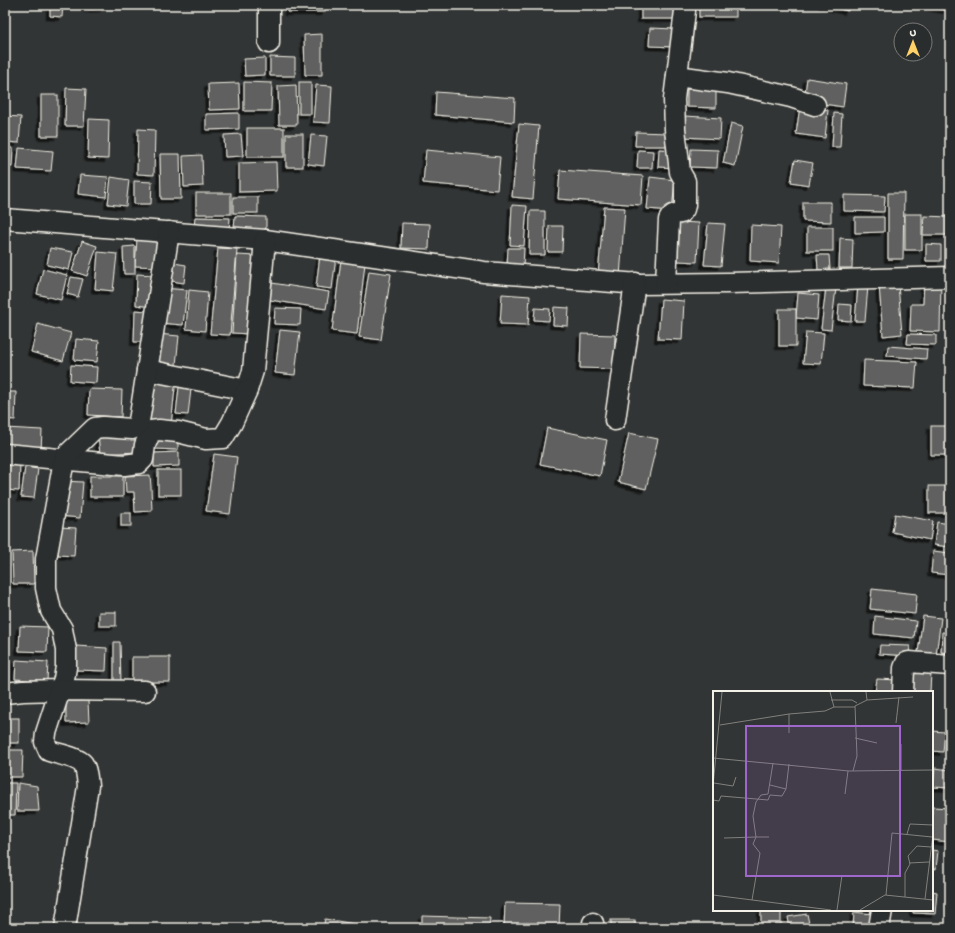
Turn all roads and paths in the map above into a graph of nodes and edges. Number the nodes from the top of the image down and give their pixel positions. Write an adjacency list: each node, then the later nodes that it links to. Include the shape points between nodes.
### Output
1 (269, 5): 3 (street)
2 (685, 5): 4 (street)
3 (269, 43)
4 (677, 76): 5 (street, via 728,83); 11 (street, via 674,99 675,129 680,172 685,181 685,204 681,213 674,214 669,220)
5 (815, 105)
6 (5, 219): 7 (street)
7 (169, 232): 8 (street); 12 (street)
8 (265, 240): 10 (street, via 484,272); 13 (street, via 253,371)
9 (950, 277): 11 (street)
10 (634, 284): 11 (street); 14 (street)
11 (666, 284)
12 (147, 370): 13 (street); 16 (street, via 136,427 95,428)
13 (247, 390): 16 (street, via 223,438 206,439 178,432 151,431 143,460 139,463 124,465)
14 (615, 420)
15 (5, 454): 16 (street)
16 (65, 460): 18 (street, via 46,559 46,588 51,611 62,629 66,650 66,667)
17 (950, 666): 20 (street, via 909,662 904,668)
18 (60, 690): 19 (street); 21 (street); 23 (street, via 45,742 49,752 82,763 88,786)
19 (145, 691)
20 (903, 691)
21 (5, 693)
22 (882, 911): 24 (street)
23 (65, 928)
24 (879, 928)

